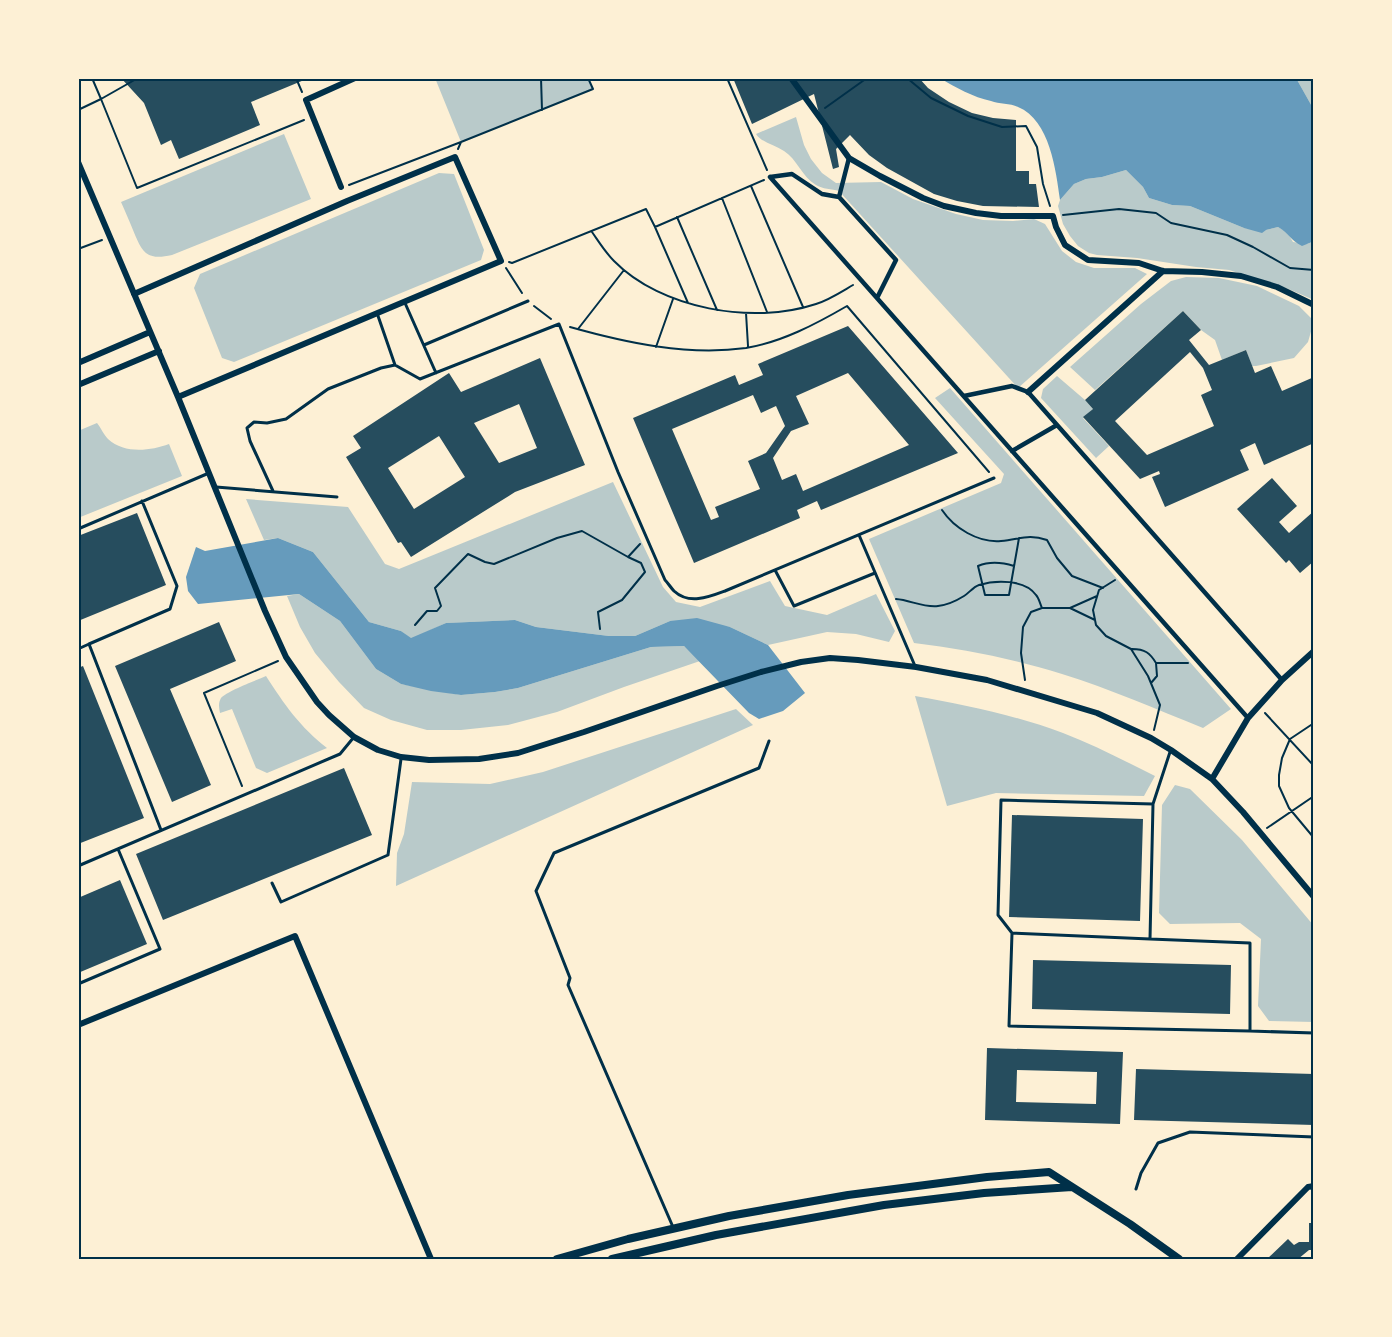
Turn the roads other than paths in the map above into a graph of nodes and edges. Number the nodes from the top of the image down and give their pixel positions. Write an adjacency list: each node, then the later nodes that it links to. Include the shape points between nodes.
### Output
1 (355, 78): 5 (street, via 306,100)
2 (791, 78): 3 (street)
3 (849, 158): 6 (street); 7 (street, via 944,206 1001,216 1053,216 1065,245 1088,260 1139,263)
4 (78, 162): 8 (street)
5 (341, 187)
6 (839, 197): 9 (street, via 896,260); 9 (street, via 822,194 792,174 770,177)
7 (1163, 271): 12 (street, via 1241,276); 21 (street)
8 (134, 294): 10 (street, via 455,157 501,261); 14 (street)
9 (877, 298): 22 (street)
10 (405, 301): 13 (street); 15 (lane)
11 (528, 301): 15 (lane)
12 (1314, 305)
13 (377, 313): 18 (lane); 23 (street)
14 (150, 332): 16 (street); 17 (street)
15 (424, 345): 19 (lane)
16 (159, 351): 20 (street); 23 (street)
17 (78, 363)
18 (395, 365): 19 (lane, via 420,379); 29 (lane, via 328,389 286,419 254,422 247,428)
19 (436, 372): 34 (lane, via 559,324 646,538 665,580 675,592 689,599 703,598)
20 (78, 385)
21 (1028, 392): 22 (street, via 1012,386); 24 (street)
22 (964, 396): 25 (street)
23 (178, 397): 26 (street)
24 (1057, 425): 25 (street); 40 (street)
25 (1012, 451): 41 (street)
26 (209, 473): 28 (street); 31 (lane)
27 (994, 478): 33 (lane)
28 (214, 486): 29 (lane); 42 (street, via 286,657 317,702)
29 (273, 492): 30 (lane)
30 (337, 497)
31 (142, 501): 32 (lane); 36 (lane, via 177,586 170,609)
32 (78, 529)
33 (859, 535): 34 (lane); 35 (lane)
34 (775, 570): 35 (lane, via 794,606)
35 (875, 573): 39 (lane)
36 (90, 644): 37 (lane); 48 (lane)
37 (78, 649)
38 (1314, 651): 40 (street)
39 (916, 667): 44 (street, via 987,680 1097,713); 45 (street, via 830,658 801,662 518,753 479,759)
40 (1282, 680): 41 (street)
41 (1248, 718): 46 (street)
42 (354, 737): 45 (street); 48 (lane, via 340,754)
43 (769, 741): 63 (lane, via 759,768 554,853 536,891 570,978 568,985)
44 (1171, 750): 46 (street); 47 (lane)
45 (401, 757): 51 (lane, via 388,855 280,902)
46 (1212, 779): 52 (street)
47 (1153, 804): 53 (lane, via 1001,800 998,915); 54 (lane)
48 (161, 830): 49 (lane)
49 (118, 849): 50 (lane); 55 (lane, via 160,949)
50 (78, 866)
51 (272, 883)
52 (1314, 897)
53 (1012, 933): 54 (lane); 57 (lane, via 1009,1026)
54 (1150, 939): 57 (lane, via 1250,943)
55 (78, 984)
56 (78, 1025): 64 (street, via 295,936)
57 (1250, 1031): 58 (lane)
58 (1314, 1033)
59 (1314, 1137): 62 (lane, via 1190,1132 1158,1143)
60 (1314, 1186): 68 (street, via 1308,1187)
61 (1073, 1187): 63 (street, via 1050,1172 987,1177 848,1196); 66 (street, via 884,1205 716,1235); 67 (street)
62 (1136, 1189)
63 (673, 1228): 65 (street)
64 (431, 1259)
65 (557, 1259)
66 (612, 1259)
67 (1179, 1259)
68 (1237, 1259)

